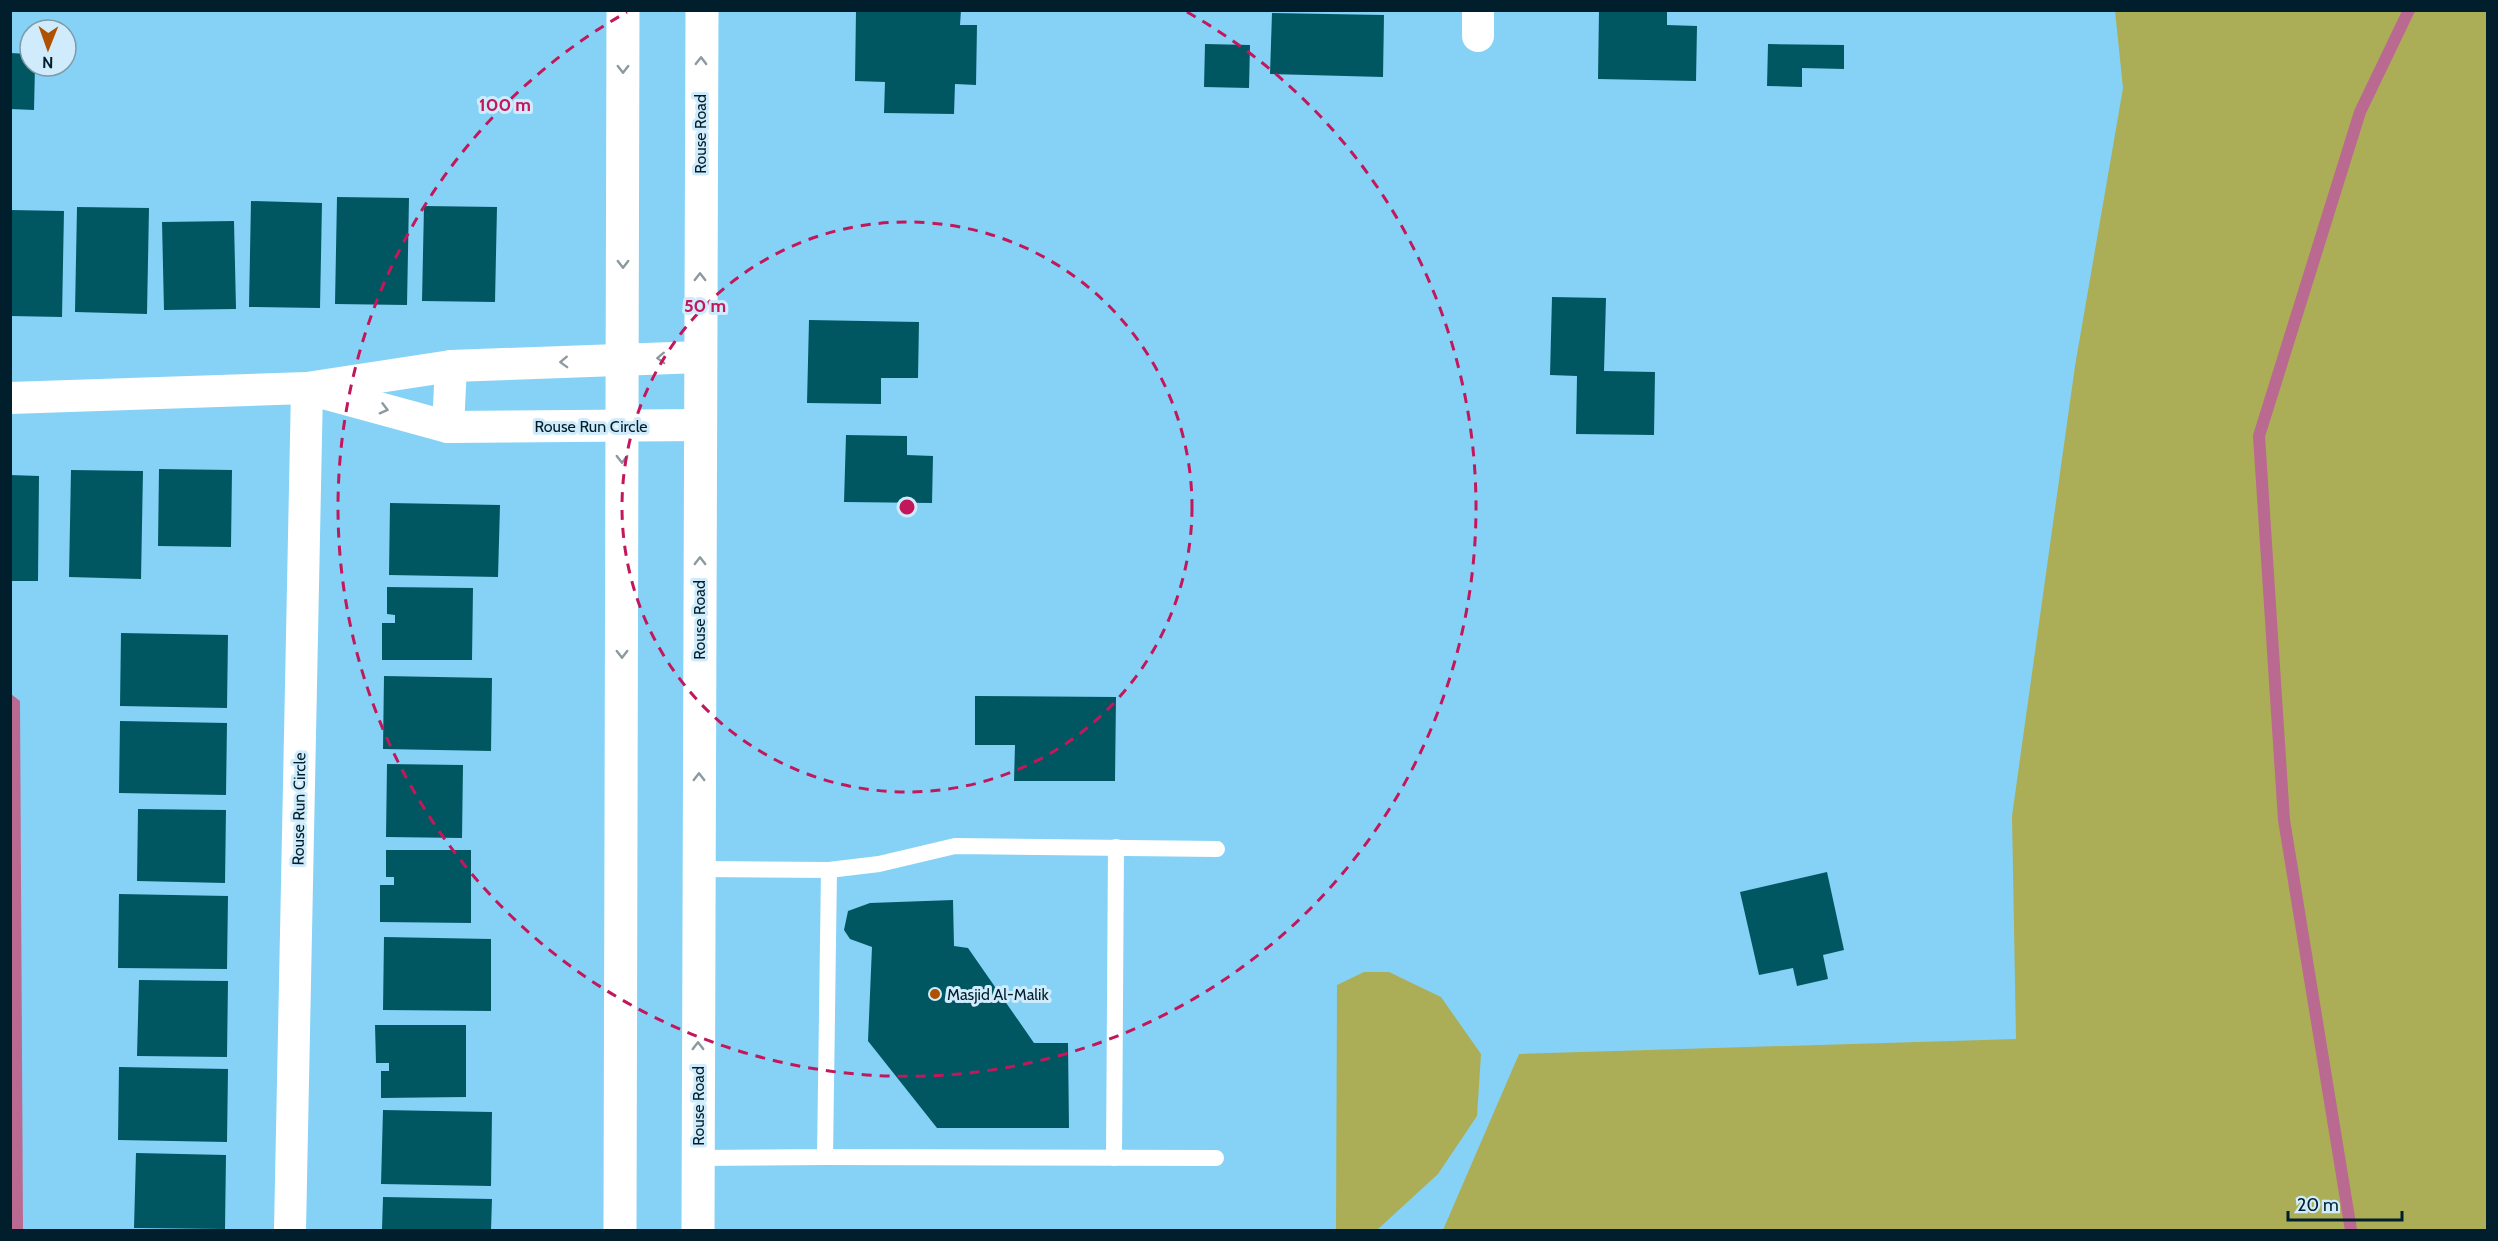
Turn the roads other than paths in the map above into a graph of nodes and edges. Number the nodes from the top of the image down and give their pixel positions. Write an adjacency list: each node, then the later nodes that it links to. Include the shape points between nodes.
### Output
1 (623, 10): 4 (street, one-way to 4)
2 (702, 10): 3 (street, Rouse Road, one-way to 2)
3 (700, 357): 4 (street, Rouse Run Circle, one-way to 4); 8 (street, Rouse Road)
4 (622, 360): 5 (street, Rouse Run Circle, one-way to 5); 9 (street)
5 (451, 366): 6 (street, Rouse Run Circle); 10 (street)
6 (307, 388): 7 (street, Rouse Run Circle); 10 (street, Rouse Run Circle, one-way to 10); 19 (street, Rouse Run Circle)
7 (10, 398)
8 (700, 425): 9 (street, Rouse Run Circle); 13 (street, Rouse Road, one-way to 8)
9 (622, 426): 10 (street, Rouse Run Circle); 20 (street, one-way to 20)
10 (448, 427)
11 (1116, 847): 12 (lane); 14 (lane, via 955,846 879,864); 17 (lane)
12 (1217, 849)
13 (699, 868): 14 (lane); 16 (street, Rouse Road, one-way to 13)
14 (829, 870): 15 (lane)
15 (825, 1157): 16 (lane); 17 (lane)
16 (698, 1158): 21 (street, Rouse Road)
17 (1114, 1158): 18 (lane)
18 (1216, 1158)
19 (290, 1230)
20 (620, 1230)
21 (698, 1230)

